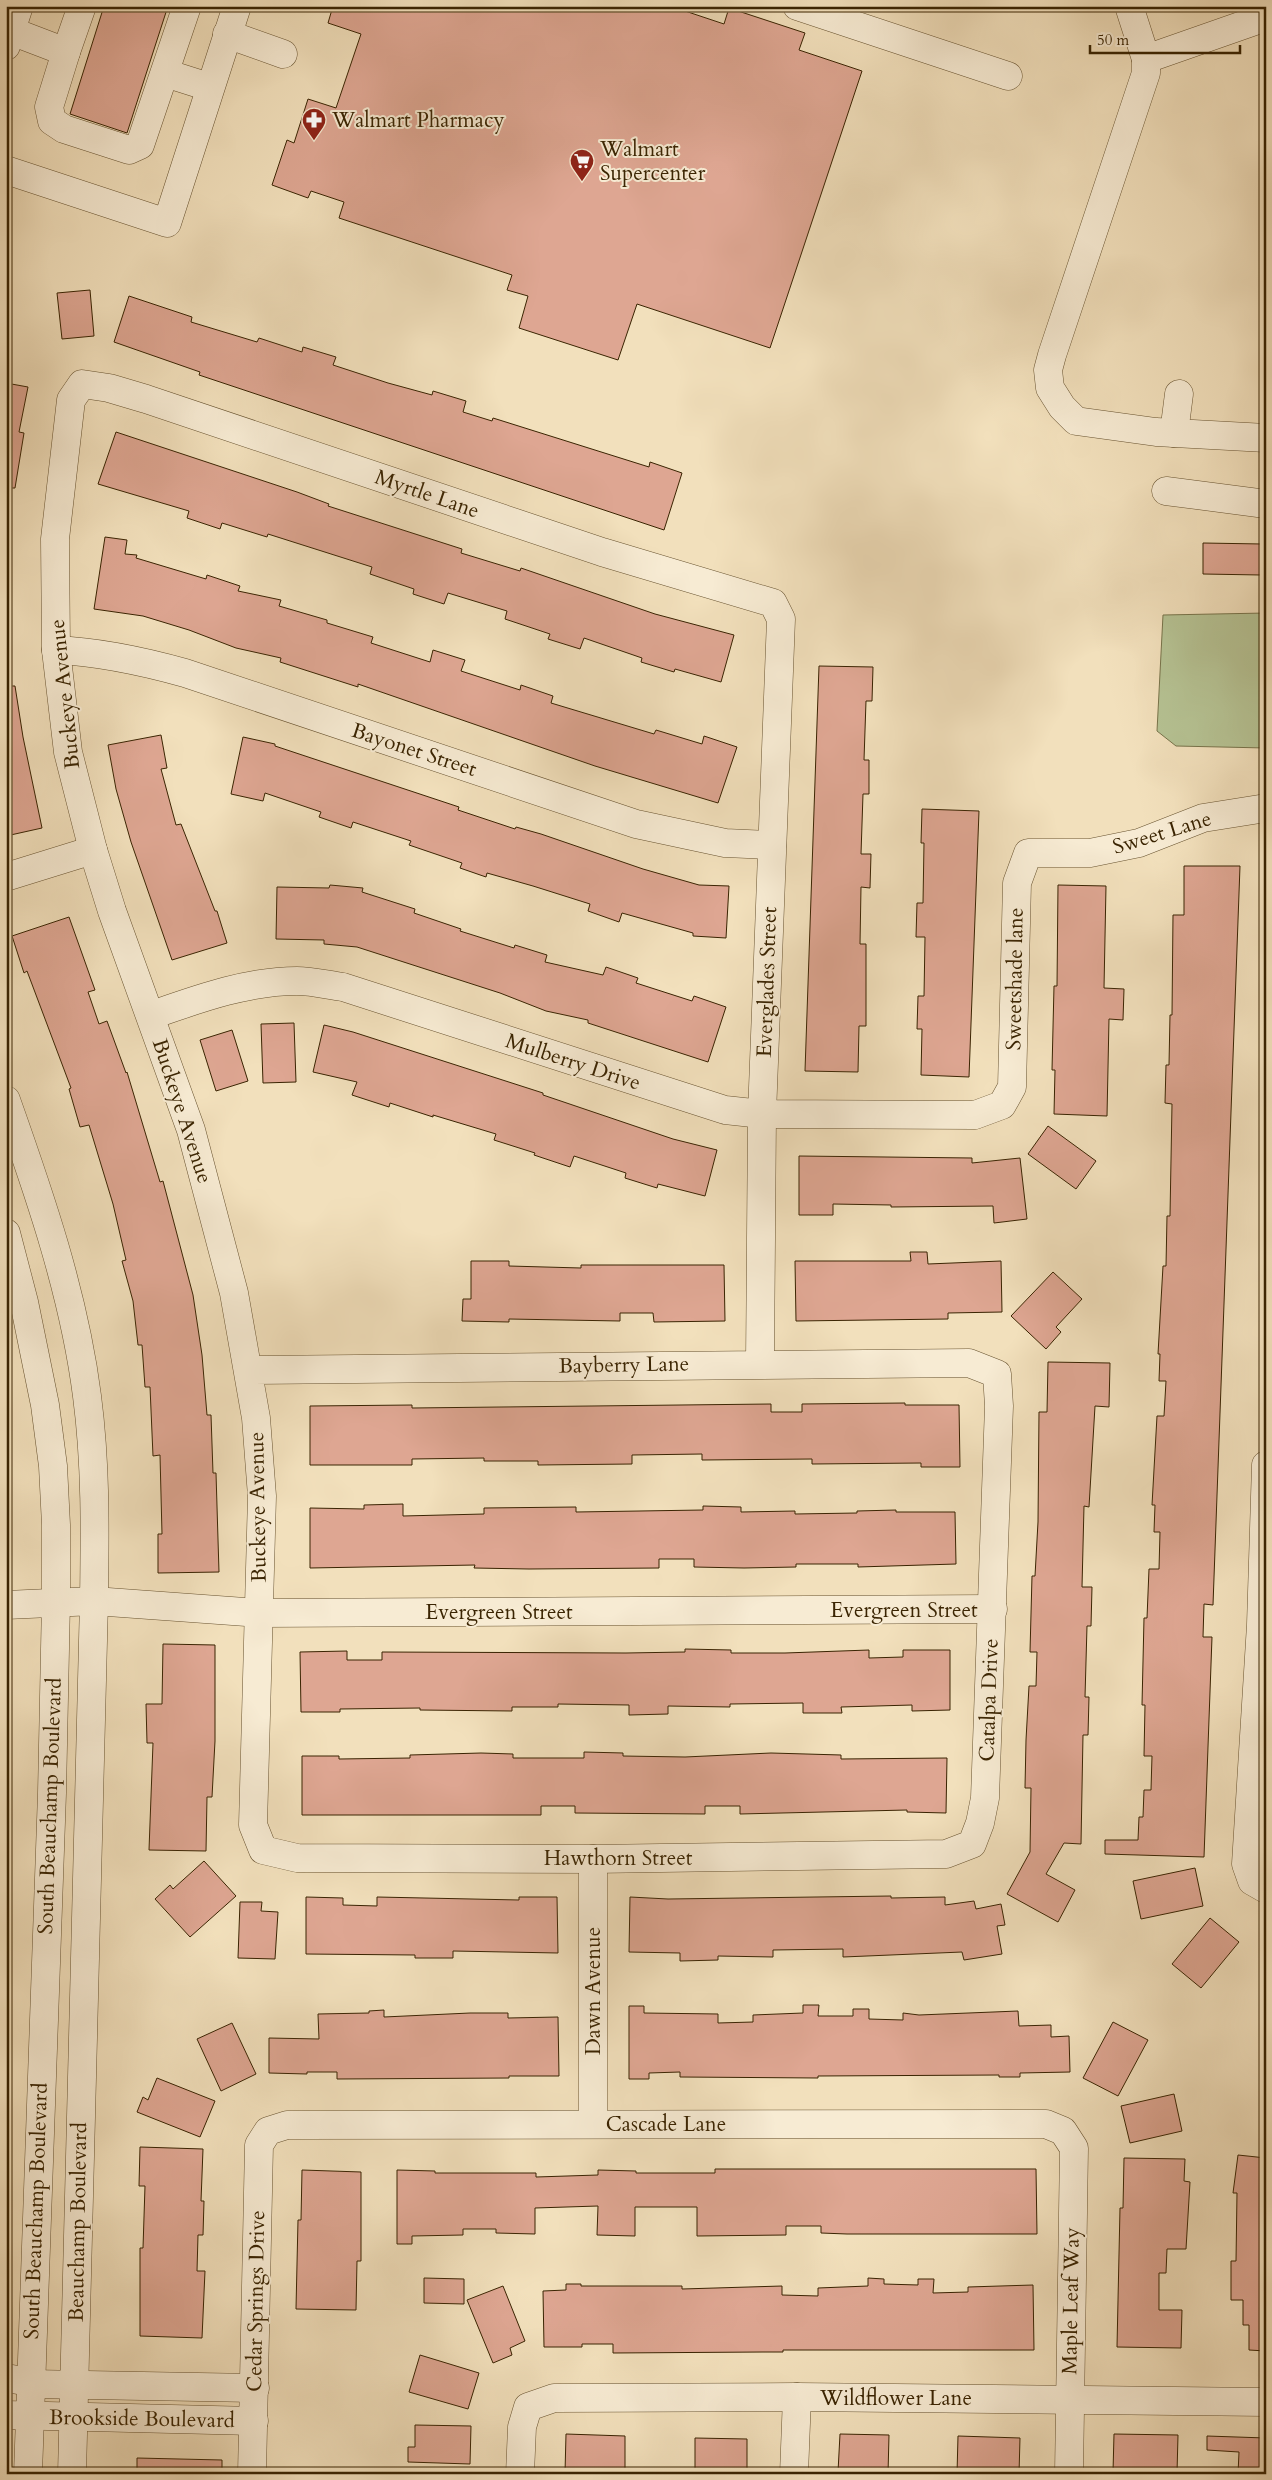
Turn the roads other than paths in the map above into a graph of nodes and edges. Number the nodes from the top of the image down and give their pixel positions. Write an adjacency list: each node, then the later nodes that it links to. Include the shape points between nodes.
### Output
1 (82, 6): 9 (street)
2 (188, 6): 12 (street)
3 (237, 6): 8 (street)
4 (797, 6): 13 (street)
5 (1129, 6): 11 (street)
6 (1266, 17): 11 (street)
7 (12, 28): 9 (street)
8 (228, 34): 10 (street); 14 (street)
9 (66, 52): 12 (street, via 49,107 52,121 64,129 129,150 140,145)
10 (283, 54)
11 (1146, 58): 18 (street, via 1146,73 1048,370 1050,388 1076,421 1104,427)
12 (166, 73): 14 (street)
13 (1008, 76)
14 (209, 87): 15 (street, via 167,222)
15 (6, 170)
16 (82, 384): 22 (street, Myrtle Lane, via 146,399 602,552); 23 (street, Buckeye Avenue, via 71,400 55,539)
17 (1179, 394): 18 (street)
18 (1174, 433): 19 (street)
19 (1266, 438)
20 (1166, 491): 21 (street)
21 (1266, 504)
22 (773, 603): 25 (street, Everglades Street, via 781,619)
23 (56, 650): 25 (street, Bayonet Street, via 133,659 185,673 636,824 725,844); 26 (street, Buckeye Avenue, via 68,752)
24 (1266, 808): 27 (street, Sweet Lane, via 1203,818 1139,844 1090,853)
25 (772, 846): 32 (street, Everglades Street)
26 (93, 850): 28 (street); 29 (street, Buckeye Avenue, via 112,911)
27 (1028, 853): 31 (street, Sweetshade lane, via 1017,883 1012,1087)
28 (6, 877)
29 (152, 1015): 32 (street, Mulberry Drive, via 206,996 256,984 298,981 343,987 725,1110); 35 (street, Buckeye Avenue, via 194,1138 234,1293)
30 (6, 1100): 38 (street, South Beauchamp Boulevard, via 36,1184 82,1360 94,1480)
31 (1002, 1105): 32 (street, Mulberry Drive, via 976,1115)
32 (762, 1114): 34 (street, Everglades Street)
33 (7, 1241): 39 (street, South Beauchamp Boulevard, via 24,1302 47,1414 54,1485)
34 (760, 1363): 35 (street, Bayberry Lane); 36 (street, Bayberry Lane, via 969,1363)
35 (248, 1370): 42 (street, Buckeye Avenue, via 256,1418 262,1496)
36 (997, 1374): 41 (street, Catalpa Drive, via 999,1406)
37 (1266, 1465): 43 (street)
38 (94, 1600): 39 (street, Evergreen Street); 42 (street, Evergreen Street); 48 (street, South Beauchamp Boulevard)
39 (56, 1601): 40 (street, Evergreen Street); 52 (street, South Beauchamp Boulevard, via 52,1793)
40 (6, 1605)
41 (993, 1609): 42 (street, Evergreen Street); 44 (street, Catalpa Drive, via 985,1798)
42 (260, 1613): 45 (street, Buckeye Avenue, via 253,1825)
43 (1264, 1626): 47 (street, via 1246,1864)
44 (972, 1844): 46 (street, Hawthorn Street, via 946,1854)
45 (263, 1850): 46 (street, Hawthorn Street, via 297,1858)
46 (593, 1859): 49 (street, Dawn Avenue)
47 (1259, 1885)
48 (84, 1970): 53 (street, Beauchamp Boulevard)
49 (593, 2124): 50 (street, Cascade Lane, via 287,2125); 51 (street, Cascade Lane, via 1046,2124)
50 (268, 2131): 54 (street, Cedar Springs Drive, via 259,2144)
51 (1063, 2131): 56 (street, Maple Leaf Way, via 1074,2148)
52 (22, 2381): 53 (street, Brookside Boulevard); 58 (street)
53 (74, 2384): 54 (street, Brookside Boulevard); 59 (street, Beauchamp Boulevard)
54 (255, 2388): 60 (street, Cedar Springs Drive)
55 (797, 2397): 56 (street, Wildflower Lane); 64 (street, Wildflower Lane, via 554,2398 528,2407 522,2427); 65 (street)
56 (1069, 2399): 57 (street, Wildflower Lane); 66 (street, Maple Leaf Way)
57 (1266, 2402)
58 (18, 2416): 59 (street, Brookside Boulevard); 61 (street)
59 (74, 2418): 60 (street, Brookside Boulevard); 62 (street, Beauchamp Boulevard)
60 (254, 2421): 63 (street, Cedar Springs Drive)
61 (28, 2474)
62 (72, 2474)
63 (252, 2474)
64 (520, 2474)
65 (794, 2474)
66 (1069, 2474)

